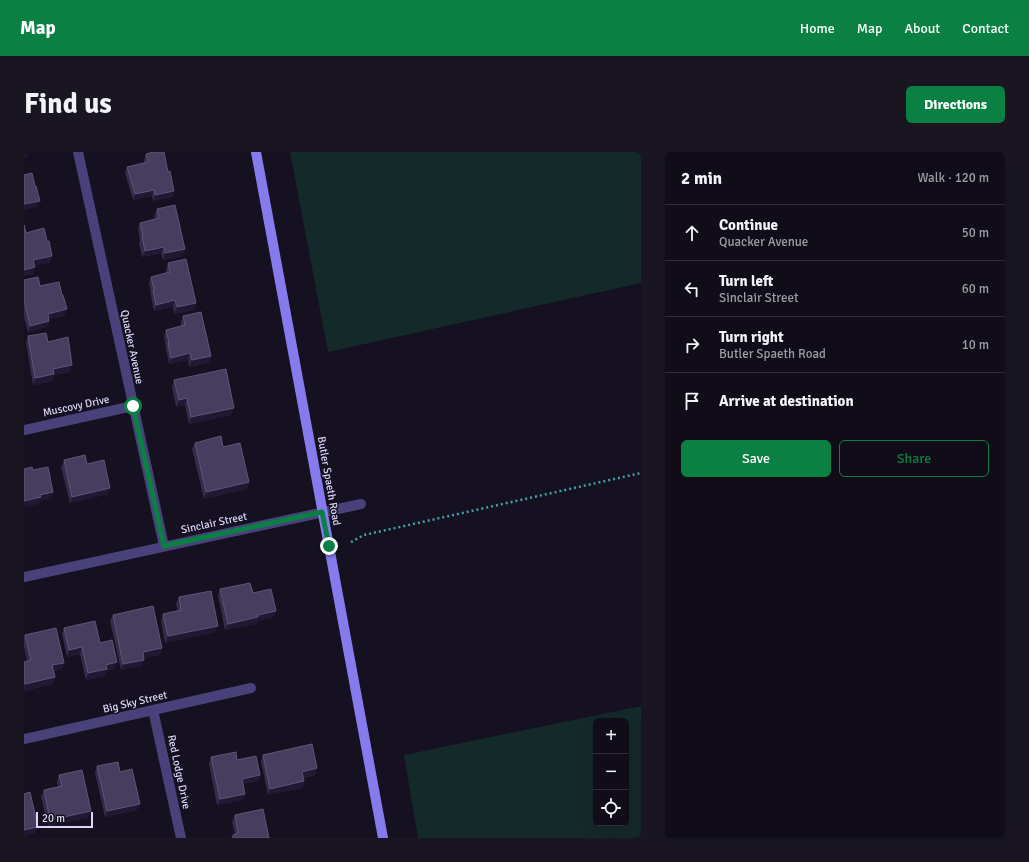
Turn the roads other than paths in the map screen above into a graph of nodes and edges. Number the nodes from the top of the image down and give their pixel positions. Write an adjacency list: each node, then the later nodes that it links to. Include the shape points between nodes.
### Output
1 (78, 152): 3 (street, Quacker Avenue)
2 (256, 152): 6 (main road, Butler Spaeth Road)
3 (133, 406): 4 (street, Muscovy Drive); 7 (street, Quacker Avenue)
4 (24, 430)
5 (361, 504): 6 (street, Sinclair Street)
6 (322, 512): 7 (street, Sinclair Street); 13 (main road, Butler Spaeth Road)
7 (164, 546): 8 (street, Sinclair Street)
8 (24, 577)
9 (251, 688): 10 (street, Big Sky Street)
10 (153, 710): 11 (street, Big Sky Street); 12 (street, Red Lodge Drive)
11 (24, 739)
12 (181, 838)
13 (383, 838)

